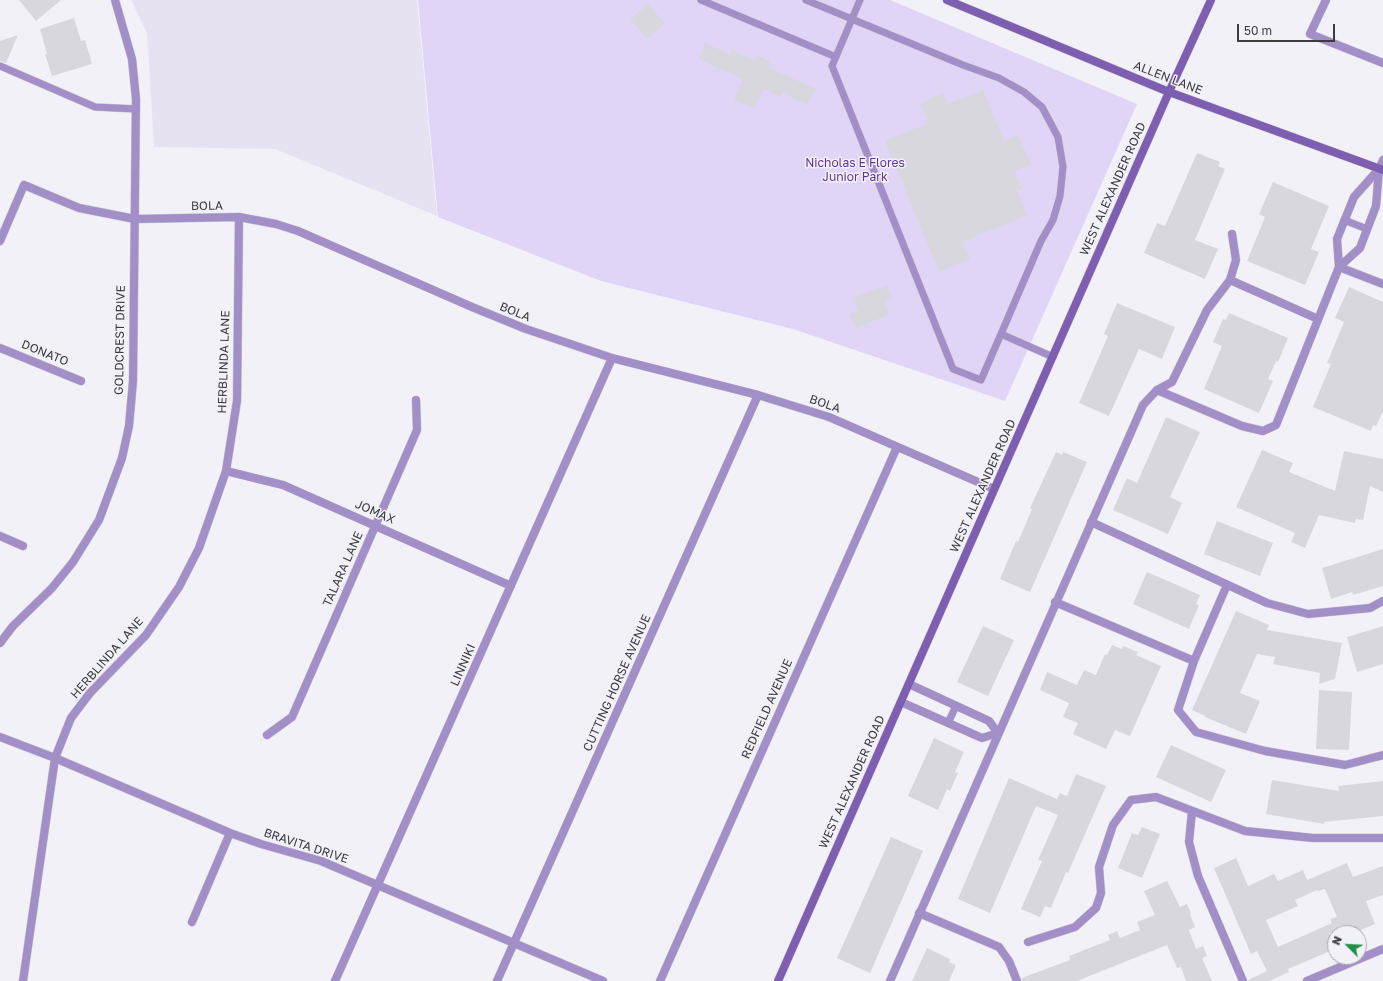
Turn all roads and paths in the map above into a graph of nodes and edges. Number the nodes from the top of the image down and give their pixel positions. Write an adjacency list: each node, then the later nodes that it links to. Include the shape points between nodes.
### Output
1 (115, 0): 13 (street, GOLDCREST DRIVE, via 132,59)
2 (701, 0): 9 (lane)
3 (806, 0): 8 (lane)
4 (860, 0): 8 (lane)
5 (947, 0): 12 (main road, ALLEN LANE)
6 (1211, 0): 12 (main road, WEST ALEXANDER ROAD)
7 (1326, 0): 10 (street, via 1310,34)
8 (852, 20): 9 (lane); 26 (lane, via 999,78 1024,92 1042,107 1058,137 1063,167 1060,196 1053,220 1041,241)
9 (836, 57): 26 (lane, via 832,66 953,369 981,380)
10 (1383, 63)
11 (0, 66): 13 (lane, via 95,107)
12 (1169, 92): 15 (main road, ALLEN LANE); 28 (main road, WEST ALEXANDER ROAD)
13 (136, 109): 17 (street, GOLDCREST DRIVE)
14 (1383, 160): 15 (street)
15 (1381, 170): 18 (street, via 1354,197); 19 (street, via 1376,206)
16 (239, 217): 17 (street, BOLA); 29 (street, BOLA, via 298,231 513,324); 35 (street, HERBLINDA LANE, via 237,401)
17 (134, 219): 21 (street, BOLA, via 79,208 24,185); 45 (street, GOLDCREST DRIVE, via 133,381 129,426 122,458 99,520 73,562)
18 (1344, 220): 19 (lane); 22 (street, via 1337,239)
19 (1367, 229): 22 (street, via 1360,248)
20 (1232, 234): 23 (street, via 1236,260)
21 (0, 241)
22 (1339, 267): 24 (street); 25 (street)
23 (1230, 280): 25 (street); 31 (street, via 1207,310 1172,382)
24 (1383, 284)
25 (1318, 319): 31 (street, via 1276,425 1263,431 1242,426)
26 (1001, 334): 28 (lane)
27 (0, 348): 30 (street, DONATO)
28 (1053, 357): 36 (main road, WEST ALEXANDER ROAD)
29 (612, 358): 32 (street, BOLA); 42 (street, LINNIKI)
30 (81, 380)
31 (1157, 390): 37 (street, via 1142,405)
32 (758, 394): 34 (street, BOLA, via 829,417); 63 (street, CUTTING HORSE AVENUE)
33 (416, 400): 38 (street, TALARA LANE, via 417,430)
34 (897, 447): 36 (street, BOLA); 69 (street, REDFIELD AVENUE)
35 (226, 471): 38 (street, JOMAX, via 283,485); 55 (street, HERBLINDA LANE, via 200,548 179,587 146,635 90,693 71,718)
36 (994, 489): 47 (main road, WEST ALEXANDER ROAD)
37 (1091, 522): 41 (street); 44 (street)
38 (375, 525): 42 (street, JOMAX); 52 (street, TALARA LANE, via 292,716)
39 (0, 536): 40 (street)
40 (23, 546)
41 (1227, 584): 43 (street, via 1267,603 1308,614 1370,608); 46 (street)
42 (511, 586): 59 (street, LINNIKI)
43 (1383, 601)
44 (1055, 602): 46 (street); 51 (street)
45 (0, 643)
46 (1194, 661): 54 (street, via 1178,710 1196,732 1265,751 1345,765)
47 (909, 684): 48 (main road, WEST ALEXANDER ROAD); 49 (street)
48 (901, 702): 50 (street); 70 (main road, WEST ALEXANDER ROAD)
49 (956, 706): 50 (lane); 51 (street, via 989,721)
50 (948, 723): 51 (street, via 982,738)
51 (998, 733): 60 (street)
52 (267, 735)
53 (0, 737): 55 (street, BRAVITA DRIVE)
54 (1383, 755)
55 (55, 758): 57 (street, BRAVITA DRIVE); 65 (street, HERBLINDA LANE)
56 (1192, 811): 58 (street, via 1245,831 1313,838); 62 (street, via 1156,797 1131,800 1113,824 1099,867 1101,893 1096,908 1075,927); 73 (street, via 1189,842 1198,876)
57 (230, 833): 59 (street, BRAVITA DRIVE, via 321,861); 61 (street)
58 (1383, 838)
59 (377, 885): 63 (street, BRAVITA DRIVE); 66 (street, LINNIKI)
60 (919, 913): 71 (street); 72 (street, via 999,947 1009,961)
61 (192, 922)
62 (1028, 942)
63 (514, 943): 67 (street, CUTTING HORSE AVENUE); 68 (street, BRAVITA DRIVE)
64 (1383, 949): 74 (street)
65 (23, 981)
66 (335, 981)
67 (497, 981)
68 (603, 981)
69 (660, 981)
70 (778, 981)
71 (890, 981)
72 (1017, 981)
73 (1243, 981)
74 (1307, 981)

